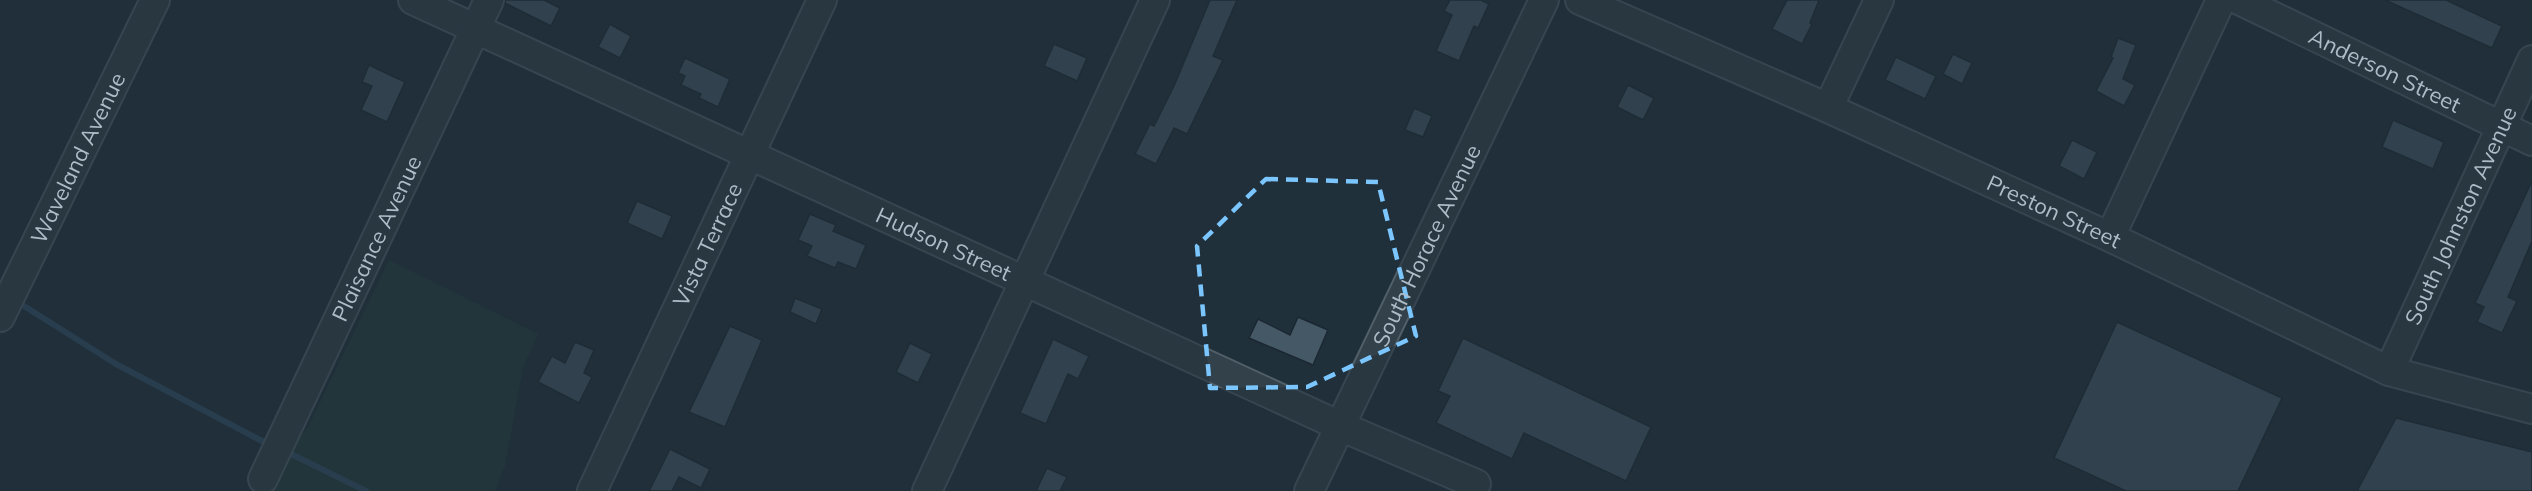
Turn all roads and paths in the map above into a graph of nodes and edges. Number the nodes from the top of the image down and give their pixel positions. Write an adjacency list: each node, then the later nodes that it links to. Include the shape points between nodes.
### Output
1 (155, 0): 19 (street, Waveland Avenue)
2 (413, 0): 11 (street, Hudson Street)
3 (489, 0): 11 (street, Plaisance Avenue)
4 (822, 0): 16 (street, Vista Terrace)
5 (1155, 0): 18 (street)
6 (1544, 0): 22 (street, South Horace Avenue)
7 (1580, 0): 13 (street, Preston Street)
8 (1879, 0): 13 (street)
9 (2221, 0): 17 (street)
10 (2239, 0): 14 (street, Anderson Street)
11 (476, 28): 16 (street, Hudson Street); 23 (street, Plaisance Avenue)
12 (2532, 60): 14 (street, South Johnston Avenue)
13 (1828, 108): 17 (street, Preston Street)
14 (2502, 124): 15 (street, Anderson Street); 20 (street, South Johnston Avenue)
15 (2532, 141)
16 (749, 156): 18 (street, Hudson Street); 25 (street, Vista Terrace)
17 (2110, 237): 20 (street, Preston Street)
18 (1024, 282): 22 (street, Hudson Street); 26 (street)
19 (0, 317)
20 (2389, 371): 21 (street, Preston Street)
21 (2532, 409)
22 (1340, 426): 24 (street, Hudson Street); 27 (street, South Horace Avenue)
23 (263, 479)
24 (1476, 484)
25 (592, 491)
26 (927, 491)
27 (1309, 491)

